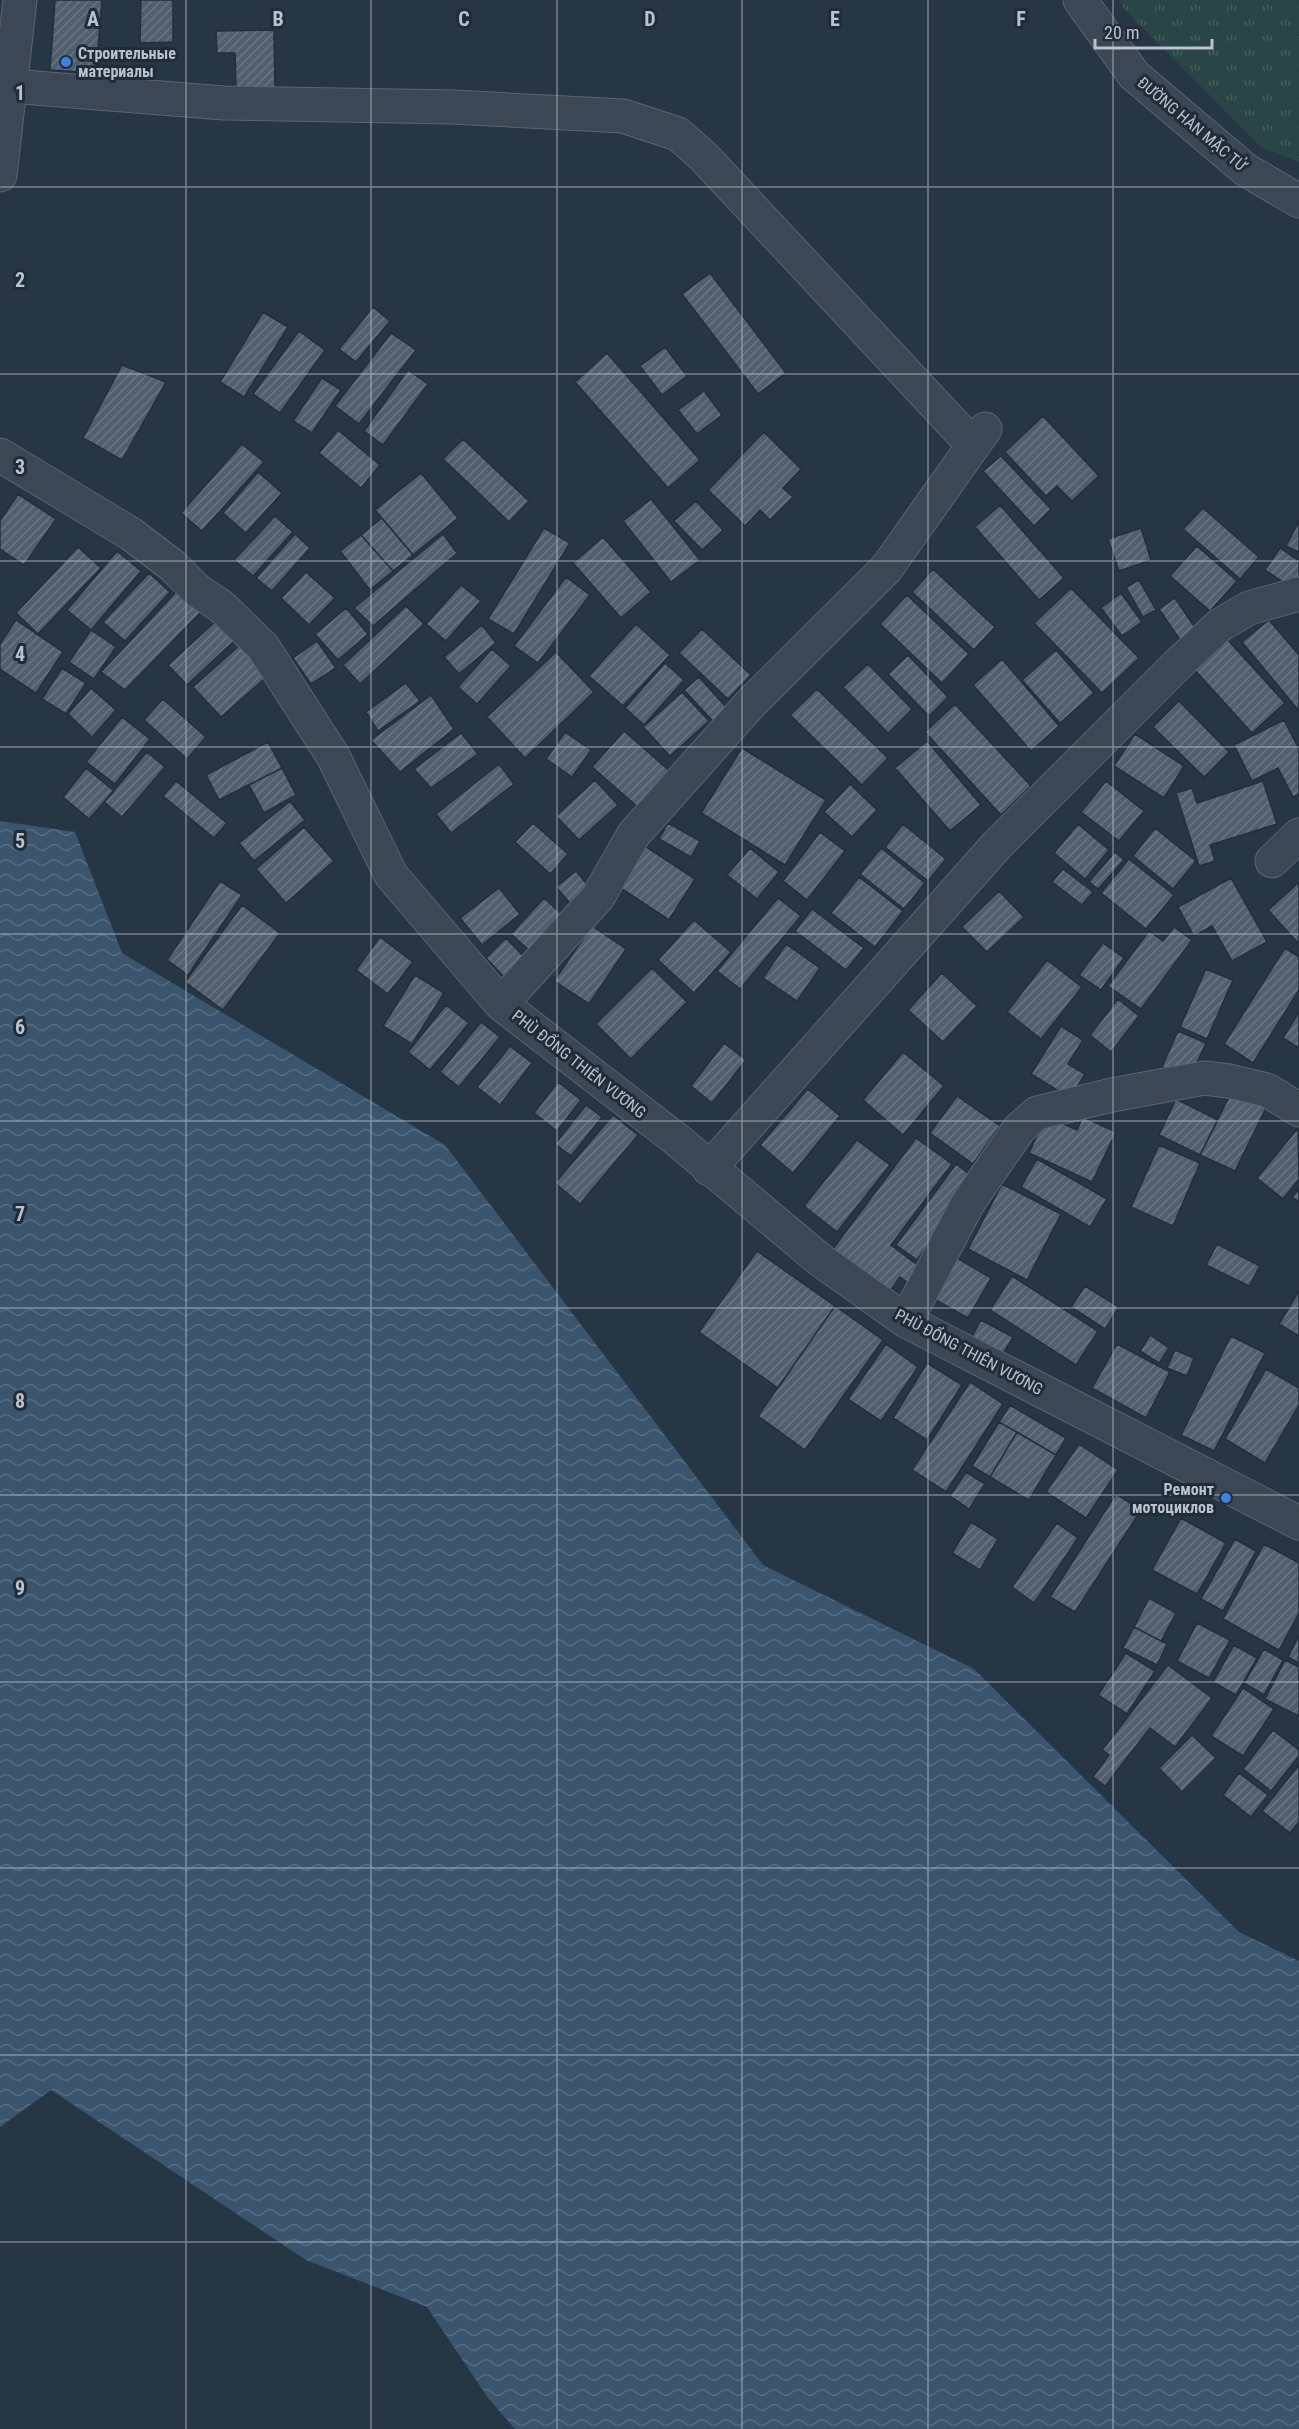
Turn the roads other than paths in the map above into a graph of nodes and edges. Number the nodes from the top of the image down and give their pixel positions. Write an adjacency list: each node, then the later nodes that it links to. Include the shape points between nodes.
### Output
1 (20, 0): 3 (street)
2 (1080, 0): 5 (street, ĐƯỜNG HÀN MẶC TỬ, via 1134,75 1246,170)
3 (5, 84): 4 (street); 10 (street, via 224,103 453,107 623,116 650,123 678,134 729,181 979,437 886,569 752,702 634,834 598,897)
4 (0, 174)
5 (1299, 201)
6 (0, 455): 10 (street, PHÙ ĐỔNG THIÊN VƯƠNG, via 131,534 222,607 263,647 333,756 391,875)
7 (1299, 594): 12 (street, via 1249,608 1220,625 1178,664 997,845)
8 (1299, 836): 9 (street)
9 (1272, 861)
10 (501, 1004): 12 (street, PHÙ ĐỔNG THIÊN VƯƠNG)
11 (1299, 1110): 13 (street, via 1267,1090 1204,1078 1037,1113 1019,1129 968,1203)
12 (709, 1169): 13 (street, PHÙ ĐỔNG THIÊN VƯƠNG, via 819,1259)
13 (906, 1321): 14 (street, PHÙ ĐỔNG THIÊN VƯƠNG)
14 (1299, 1523)

